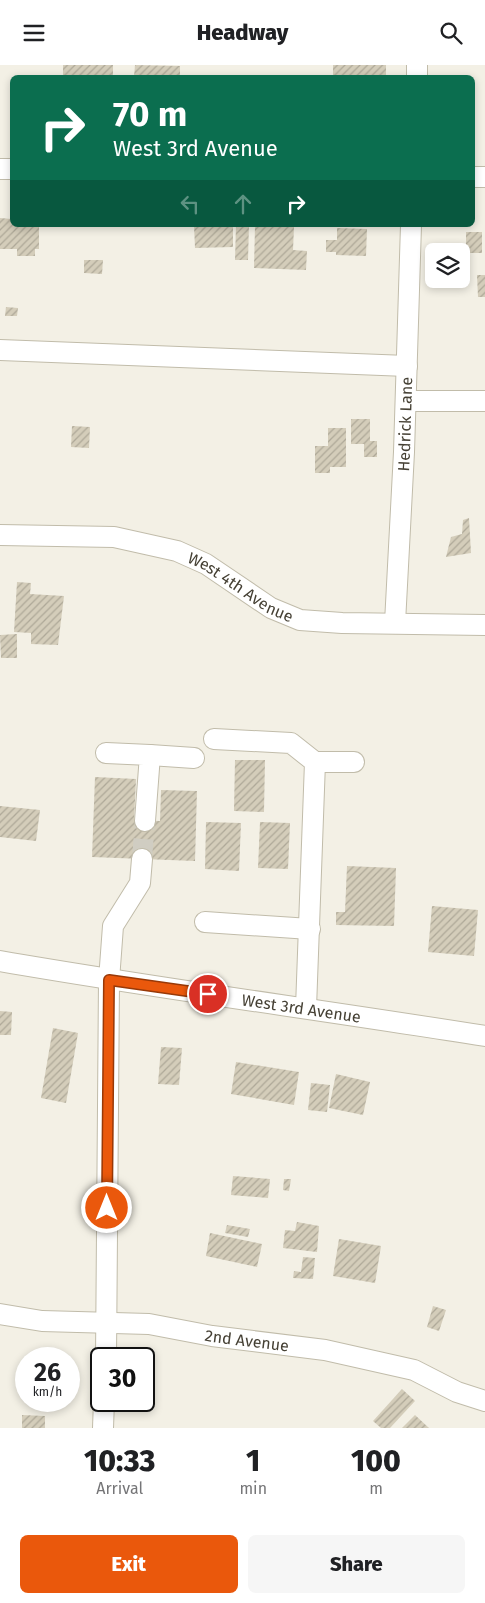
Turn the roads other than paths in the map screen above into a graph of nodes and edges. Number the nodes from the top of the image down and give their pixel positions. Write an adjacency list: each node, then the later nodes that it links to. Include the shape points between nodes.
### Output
1 (411, 227): 3 (street, Hedrick Lane)
2 (0, 350): 3 (street)
3 (407, 366): 4 (street, Hedrick Lane)
4 (406, 401): 5 (street); 7 (street, Hedrick Lane)
5 (485, 401)
6 (0, 535): 7 (street, West 4th Avenue, via 114,537 177,551 206,564 262,603 300,620)
7 (395, 623): 8 (street, West 4th Avenue)
8 (485, 625)
9 (214, 739): 13 (street, via 291,743)
10 (106, 753): 11 (street)
11 (150, 755): 12 (street); 15 (street)
12 (194, 758)
13 (315, 762): 14 (street); 18 (street)
14 (354, 762)
15 (145, 821)
16 (142, 859): 20 (street, via 140,883 114,926)
17 (205, 922): 18 (street)
18 (310, 929): 21 (street)
19 (0, 961): 20 (street, West 3rd Avenue)
20 (109, 980): 21 (street, West 3rd Avenue); 24 (street)
21 (306, 1008): 22 (street, West 3rd Avenue)
22 (485, 1036)
23 (0, 1314): 24 (street, 2nd Avenue, via 42,1321)
24 (107, 1322): 25 (street); 26 (street, 2nd Avenue, via 149,1324 361,1357 414,1370)
25 (106, 1347)
26 (485, 1401)
27 (104, 1412): 28 (street)
28 (103, 1428)

